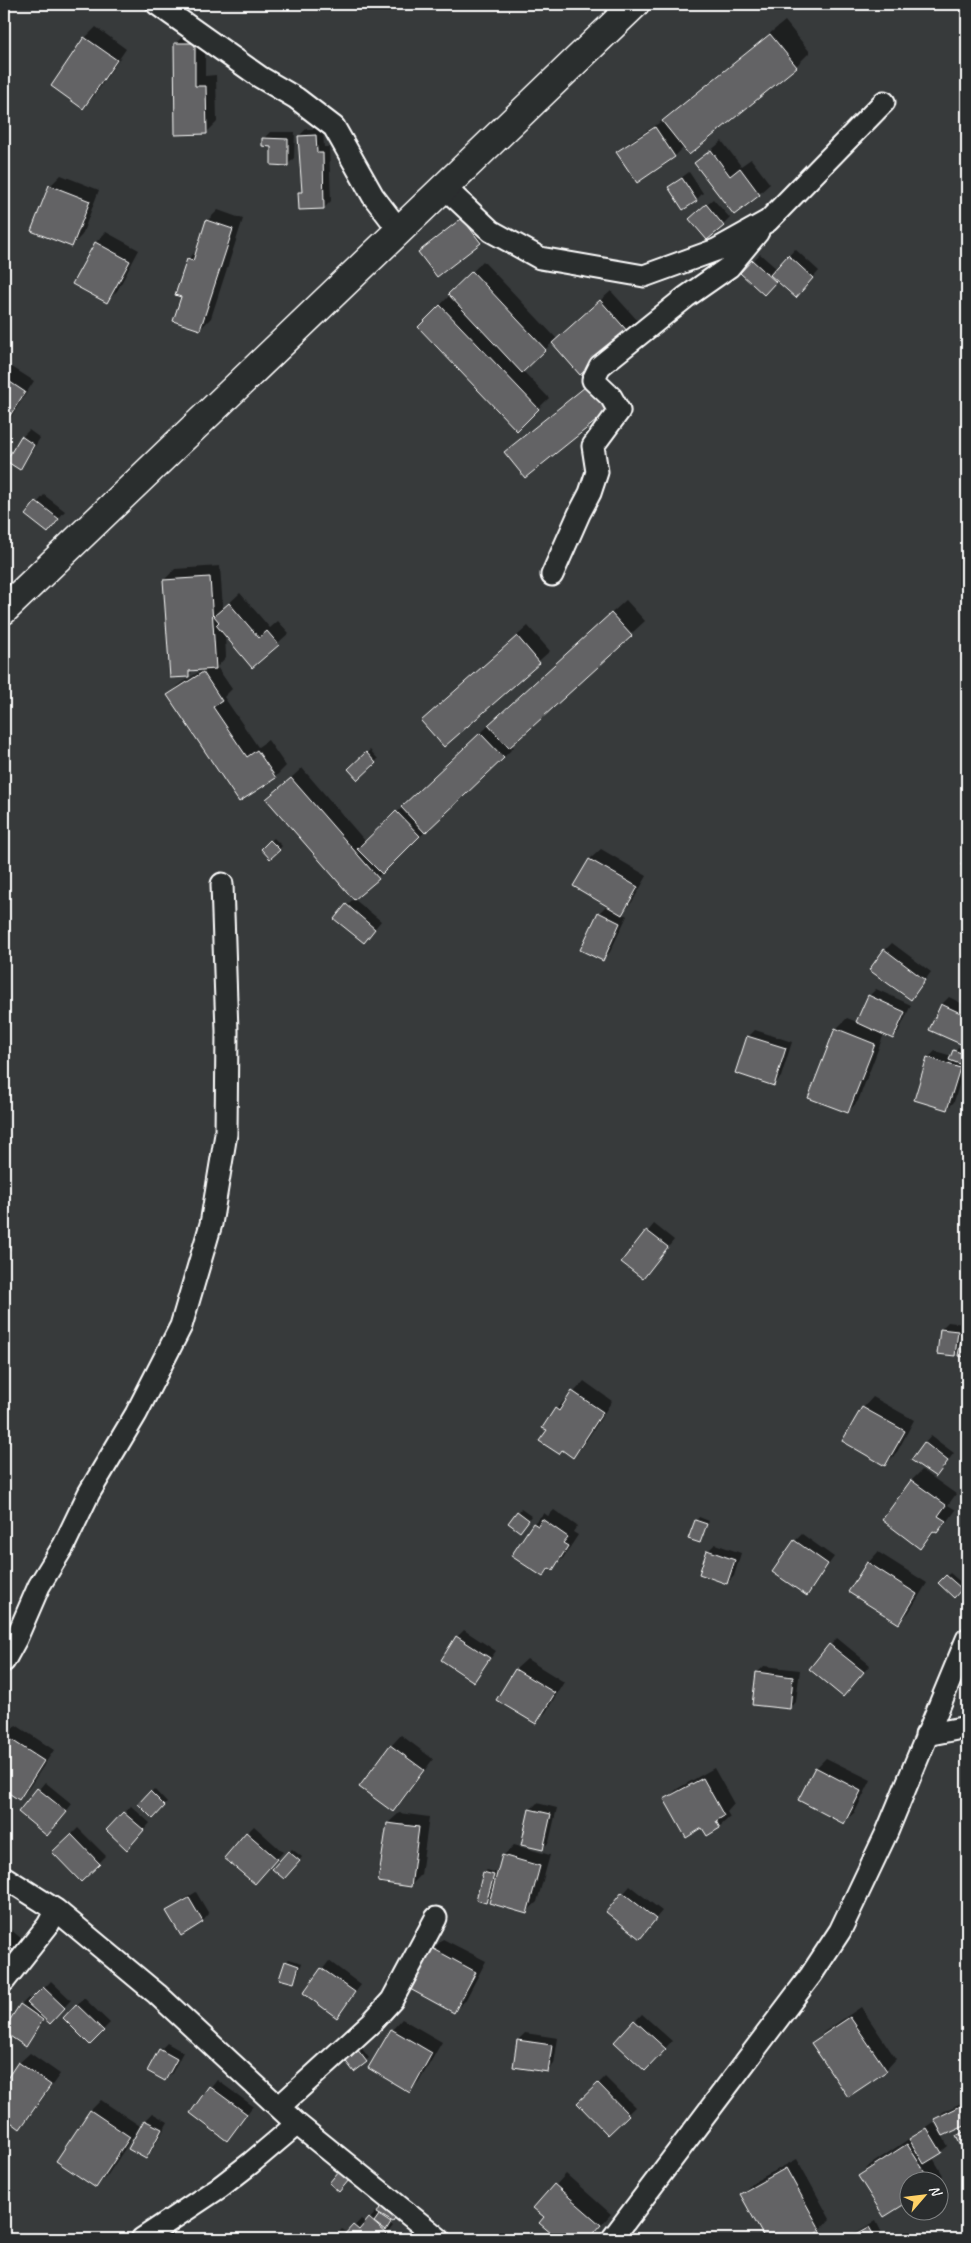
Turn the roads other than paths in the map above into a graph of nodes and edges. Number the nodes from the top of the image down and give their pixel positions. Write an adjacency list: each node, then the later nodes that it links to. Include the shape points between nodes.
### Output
1 (157, 4): 6 (street, via 334,127 373,196)
2 (635, 4): 4 (main road)
3 (884, 102): 5 (street)
4 (444, 187): 5 (street, via 491,231 540,258 644,276 716,250); 6 (main road)
5 (768, 221): 7 (street, via 728,267 600,366 593,380 619,411 593,446 597,472)
6 (399, 230): 8 (main road)
7 (552, 575)
8 (4, 610)
9 (222, 884): 11 (street, via 228,1031 226,1134 211,1224 181,1326 136,1414 39,1586)
10 (967, 1639): 13 (street)
11 (4, 1661)
12 (967, 1727): 13 (street)
13 (926, 1735): 22 (street, via 887,1832 840,1931 811,1975)
14 (4, 1877): 15 (street)
15 (56, 1910): 17 (street); 18 (street, via 157,1994)
16 (436, 1918): 18 (street, via 392,2000)
17 (4, 1981)
18 (279, 2107): 19 (street)
19 (296, 2124): 20 (street, via 220,2187); 21 (street)
20 (142, 2239)
21 (439, 2239)
22 (612, 2239)

